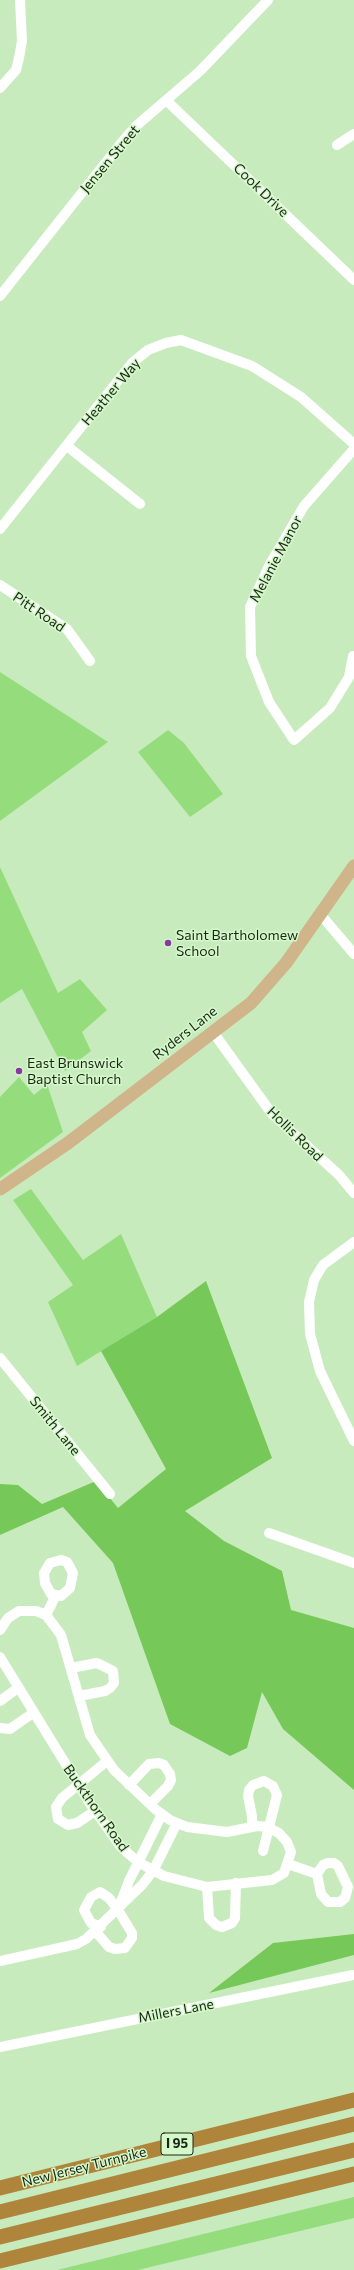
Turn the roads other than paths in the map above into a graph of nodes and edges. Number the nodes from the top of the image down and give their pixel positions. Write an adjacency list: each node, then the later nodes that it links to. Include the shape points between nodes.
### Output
1 (20, 0): 3 (street, via 20,58 16,70)
2 (268, 0): 4 (street, Jensen Street, via 200,72)
3 (0, 88)
4 (167, 101): 7 (street, Cook Drive); 8 (street, Jensen Street, via 136,126 122,142)
5 (354, 134): 6 (street)
6 (337, 145)
7 (354, 280)
8 (0, 296)
9 (354, 444): 10 (street, Heather Way, via 301,397 252,366 181,340 148,350 132,363)
10 (66, 446): 12 (street); 13 (street, Heather Way)
11 (354, 449): 15 (street, Melanie Manor, via 304,506 270,564 250,608 251,656 269,702 294,740 330,708 349,677)
12 (140, 504)
13 (0, 529)
14 (0, 585): 16 (street, Pitt Road, via 67,629)
15 (353, 656)
16 (90, 661)
17 (354, 866): 18 (main road, Ryders Lane)
18 (321, 915): 19 (street); 20 (main road, Ryders Lane, via 286,963 251,1003)
19 (354, 954)
20 (213, 1032): 21 (main road, Ryders Lane, via 68,1143); 22 (street, Hollis Road, via 272,1114 339,1175)
21 (0, 1189)
22 (354, 1193)
23 (354, 1242): 25 (street, via 323,1265 314,1280 309,1302 310,1334 320,1372)
24 (0, 1358): 26 (street, Smith Lane)
25 (354, 1441)
26 (110, 1494)
27 (269, 1533): 28 (street)
28 (354, 1563)
29 (56, 1595): 30 (street)
30 (46, 1615): 31 (street, via 36,1611 19,1611 8,1618); 33 (street, via 61,1635)
31 (0, 1630)
32 (0, 1657): 34 (street, Buckthorn Road)
33 (71, 1668): 35 (street); 35 (street, via 97,1663 112,1669 115,1677 110,1688)
34 (18, 1688): 36 (street); 37 (street, Buckthorn Road)
35 (79, 1696): 39 (street, via 90,1735)
36 (0, 1701)
37 (33, 1713): 38 (street); 40 (street, Buckthorn Road)
38 (5, 1729)
39 (107, 1761): 40 (street); 41 (street)
40 (78, 1785): 43 (street, Buckthorn Road); 43 (street, via 58,1801 58,1818 62,1823 74,1824)
41 (129, 1785): 42 (street); 42 (street, via 149,1764 164,1765 171,1780)
42 (150, 1804): 44 (street)
43 (95, 1810): 49 (street, Buckthorn Road, via 121,1847)
44 (162, 1814): 45 (street); 49 (street)
45 (177, 1823): 46 (street, via 205,1831 227,1832); 51 (street)
46 (252, 1827): 47 (street); 47 (street, via 249,1790 253,1785 264,1781 273,1786 277,1796)
47 (269, 1828): 48 (street); 50 (street, via 279,1833 287,1842 291,1852)
48 (263, 1851)
49 (138, 1862): 51 (street, Buckthorn Road); 55 (street)
50 (288, 1864): 52 (street); 53 (street, Buckthorn Road, via 284,1872 272,1880)
51 (153, 1871): 54 (street, Buckthorn Road); 55 (street, via 136,1893)
52 (317, 1874)
53 (236, 1883): 54 (street, Buckthorn Road); 54 (street, via 236,1913 232,1922 222,1927 209,1918)
54 (206, 1888)
55 (118, 1910): 56 (street); 56 (street, via 100,1892 91,1897 84,1910 91,1923); 56 (street, via 132,1932 129,1944 125,1948 109,1947)
56 (98, 1929): 57 (street, via 77,1944)
57 (0, 1961)
58 (353, 1976): 59 (street, Millers Lane)
59 (0, 2047)
60 (354, 2100): 64 (highway, New Jersey Turnpike / I 95)
61 (354, 2124): 65 (highway, New Jersey Turnpike / I 95)
62 (354, 2150): 66 (highway)
63 (354, 2174): 67 (highway)
64 (0, 2188)
65 (0, 2212)
66 (0, 2237)
67 (0, 2261)

